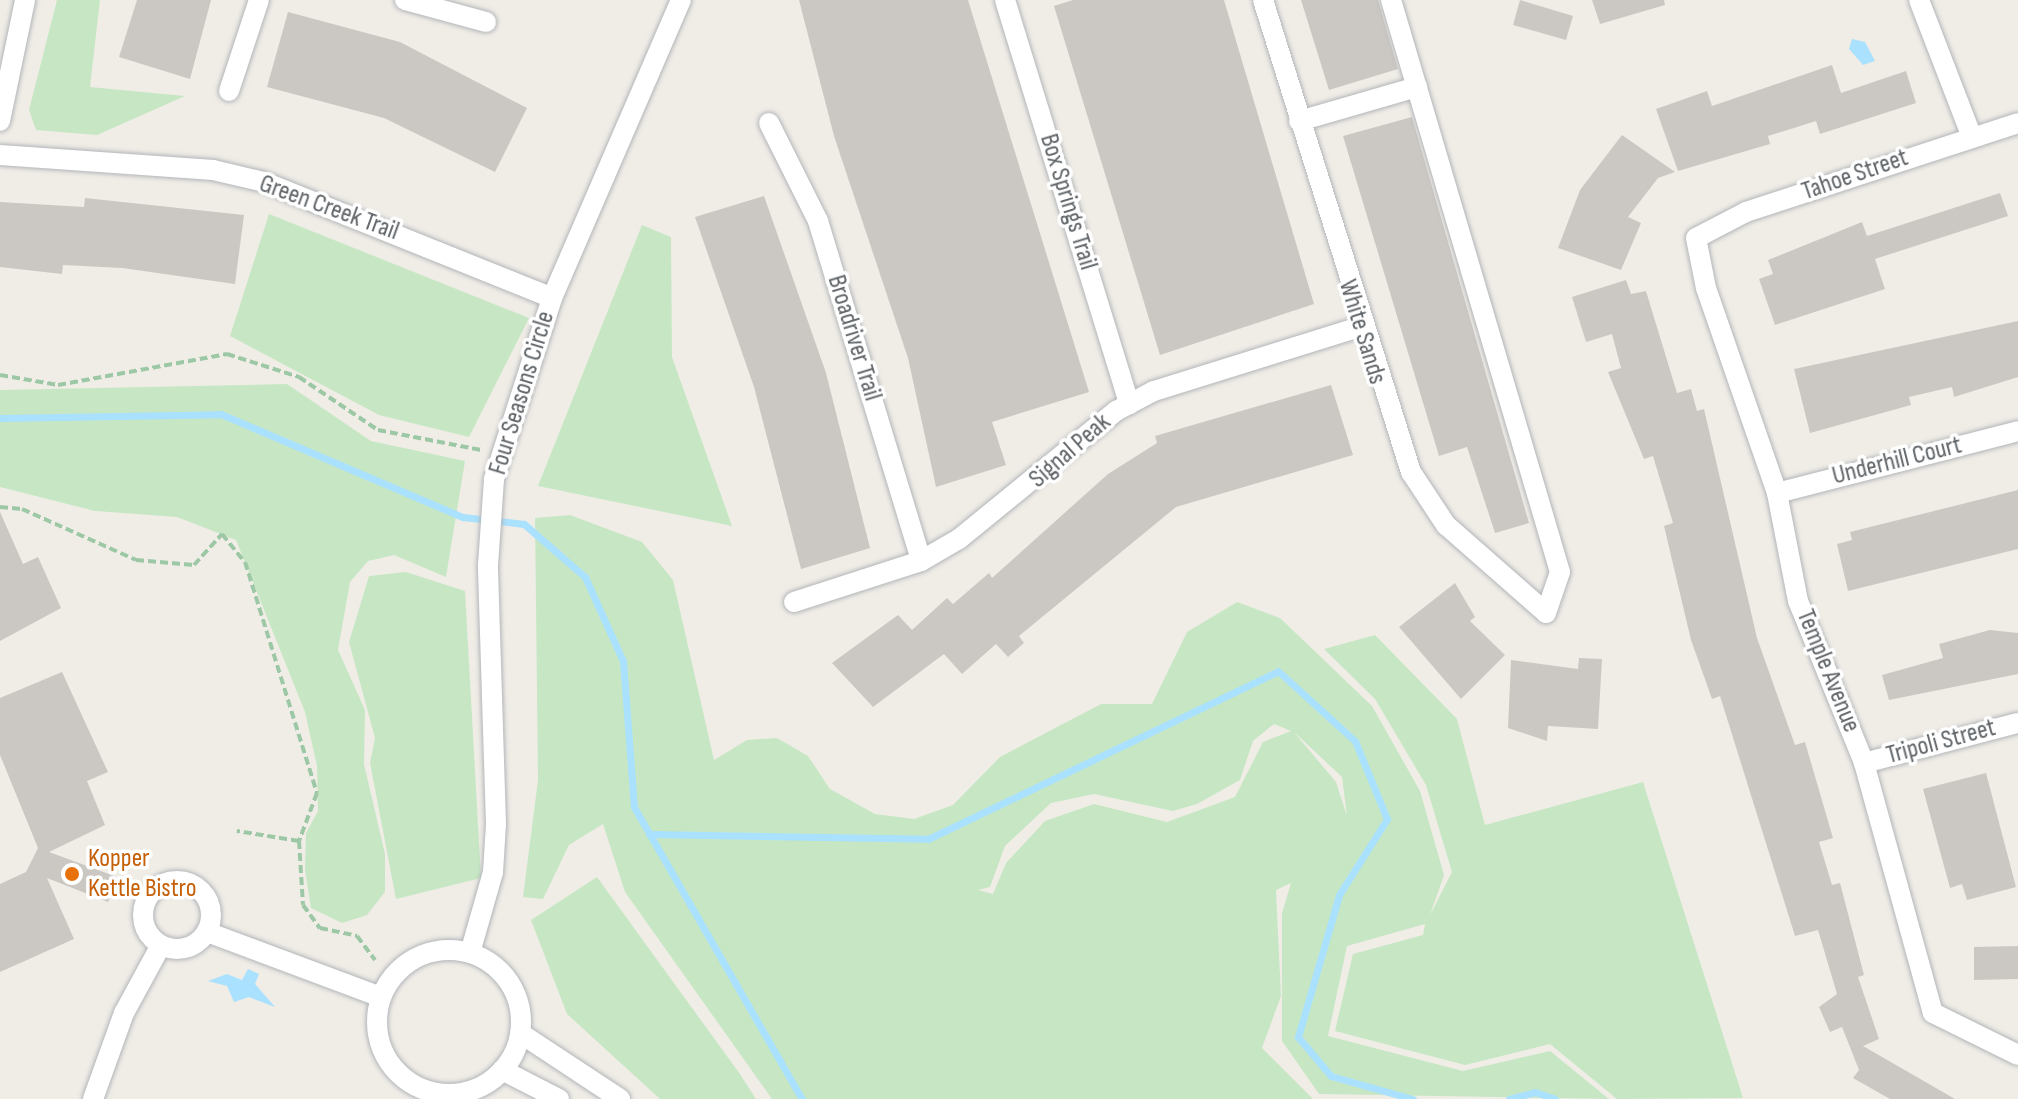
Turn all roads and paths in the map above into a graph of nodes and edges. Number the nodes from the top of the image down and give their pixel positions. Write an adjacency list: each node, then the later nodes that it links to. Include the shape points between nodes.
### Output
1 (25, 0): 12 (street)
2 (259, 0): 11 (street)
3 (405, 0): 9 (street)
4 (681, 0): 19 (street, Four Seasons Circle)
5 (1005, 0): 22 (street, Box Springs Trail)
6 (1263, 0): 13 (street, White Sands)
7 (1391, 0): 10 (street)
8 (1919, 0): 16 (street)
9 (486, 22)
10 (1417, 87): 13 (street); 20 (street, White Sands, via 1560,572 1546,613 1464,543 1427,500 1393,429)
11 (229, 91)
12 (0, 121)
13 (1299, 121): 20 (street, White Sands)
14 (769, 123): 27 (street, Broadriver Trail, via 818,221)
15 (2018, 123): 16 (street, Tahoe Street)
16 (1971, 135): 18 (street, Tahoe Street, via 1746,212)
17 (0, 155): 19 (street, Green Creek Trail, via 213,170 264,182)
18 (1696, 238): 25 (street, Temple Avenue, via 1706,288)
19 (552, 298): 24 (street, Four Seasons Circle)
20 (1360, 327): 22 (street, Signal Peak)
21 (0, 375): 24 (path, via 58,385 227,354 299,377 378,430)
22 (1129, 404): 27 (street, Signal Peak, via 992,519)
23 (2018, 431): 25 (street, Underhill Court)
24 (500, 454): 35 (street, Four Seasons Circle, via 488,565 496,824 493,872)
25 (1777, 493): 30 (street, Temple Avenue, via 1812,645)
26 (0, 507): 32 (path, via 22,509 136,560 194,565 222,534 245,562 317,793)
27 (921, 561): 28 (street, Signal Peak)
28 (794, 602)
29 (2018, 723): 30 (street, Tripoli Street)
30 (1864, 763): 39 (street, Temple Avenue, via 1933,1013)
31 (237, 831): 32 (path)
32 (299, 841): 36 (path, via 303,905 320,928 357,936)
33 (207, 932): 34 (street, via 192,946); 34 (street, via 211,911 202,893 184,882 163,885 148,899 143,920); 37 (street)
34 (161, 945): 42 (street, via 124,1013)
35 (470, 953): 37 (street, via 449,950 407,963); 38 (street, via 489,961 515,993)
36 (375, 960)
37 (381, 997): 41 (street, via 376,1019 389,1062)
38 (520, 1033): 40 (street); 44 (street)
39 (2018, 1055)
40 (502, 1070): 41 (street, via 466,1092); 43 (street)
41 (421, 1094)
42 (93, 1099)
43 (559, 1099)
44 (620, 1099)

